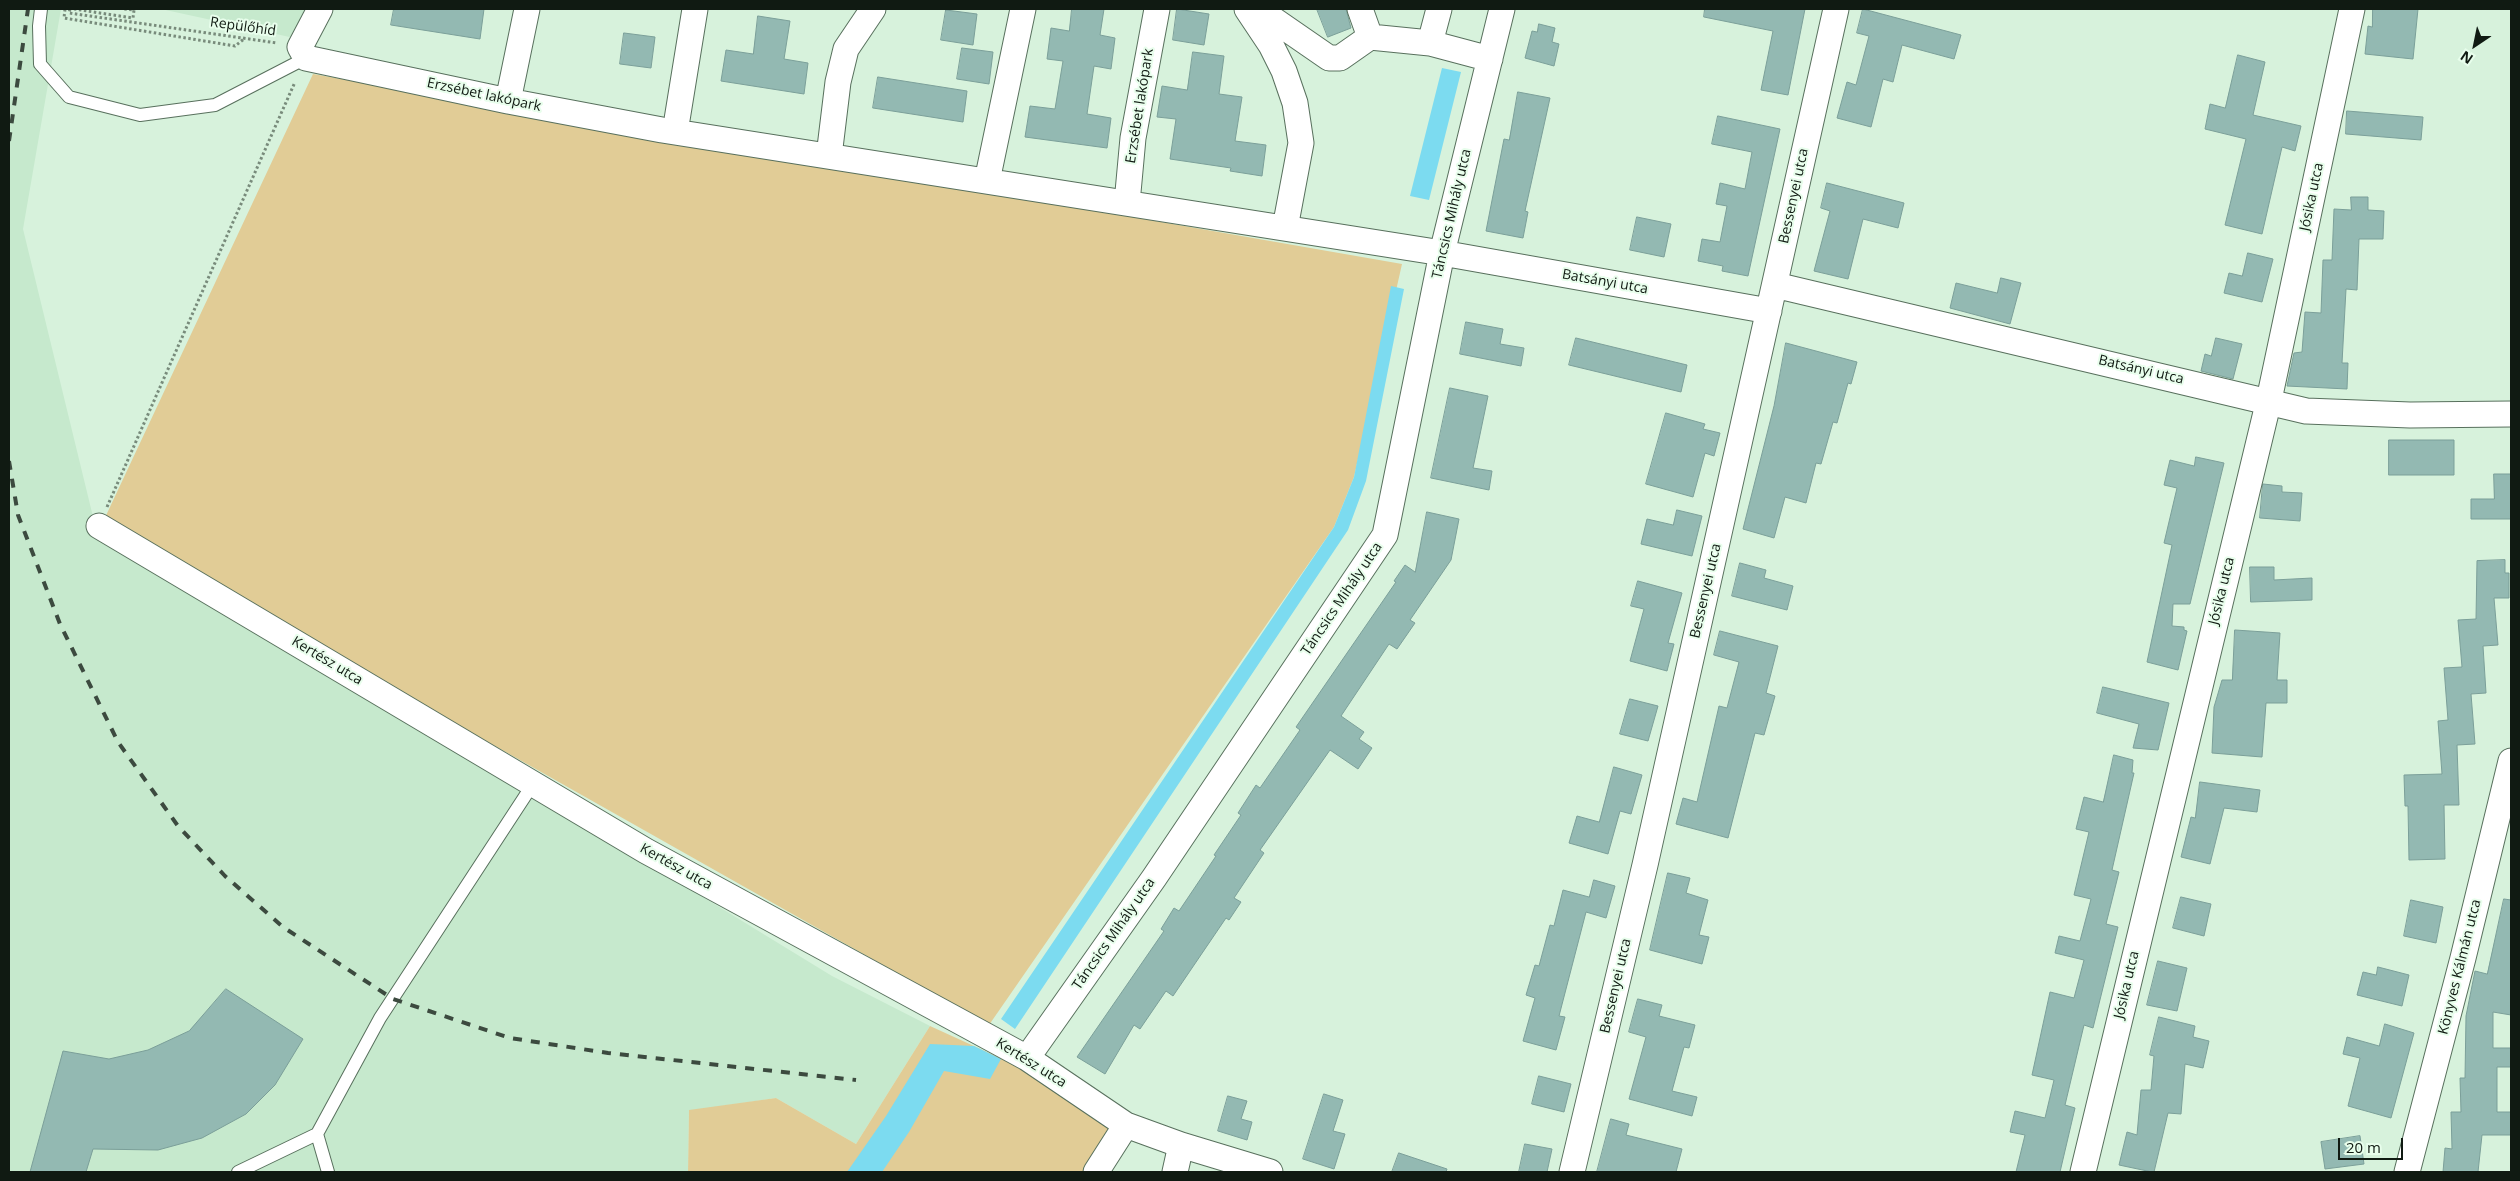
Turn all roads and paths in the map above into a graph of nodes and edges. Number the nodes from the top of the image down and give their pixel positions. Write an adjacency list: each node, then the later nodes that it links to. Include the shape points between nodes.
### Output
1 (41, 9): 23 (lane, via 40,64 69,97 140,115 215,105)
2 (65, 9): 20 (path, via 64,18 235,46)
3 (70, 9): 20 (path, Repülőhíd, via 69,13)
4 (75, 9): 5 (path, via 133,18 134,10)
5 (124, 9)
6 (320, 9): 23 (street)
7 (527, 9): 26 (street)
8 (695, 9): 27 (street)
9 (873, 9): 28 (street, via 846,49 838,82)
10 (1023, 9): 29 (street)
11 (1157, 9): 30 (street, Erzsébet lakópark, via 1133,138)
12 (1247, 9): 25 (street)
13 (1258, 9): 21 (street)
14 (1360, 9): 19 (street)
15 (1439, 9): 22 (street)
16 (1502, 9): 24 (street, Táncsics Mihály utca)
17 (1836, 9): 33 (street, Bessenyei utca)
18 (2352, 9): 35 (street, Jósika utca)
19 (1370, 37): 21 (street, via 1340,58 1329,58); 22 (street)
20 (244, 38): 23 (path, Repülőhíd)
21 (1303, 40): 25 (street)
22 (1430, 43): 24 (street)
23 (303, 52): 26 (street, Erzsébet lakópark); 37 (path)
24 (1490, 59): 32 (street, Táncsics Mihály utca)
25 (1280, 62): 31 (street, via 1295,102 1301,143)
26 (508, 101): 27 (street, Erzsébet lakópark)
27 (675, 132): 28 (street, Erzsébet lakópark)
28 (829, 156): 29 (street, Erzsébet lakópark)
29 (987, 181): 30 (street, Erzsébet lakópark)
30 (1127, 203): 31 (street, Erzsébet lakópark)
31 (1285, 228): 32 (street, Erzsébet lakópark)
32 (1442, 253): 34 (street, Batsányi utca); 40 (street, Táncsics Mihály utca, via 1385,535 1154,878)
33 (1775, 285): 34 (street, Bessenyei utca); 35 (street, Batsányi utca)
34 (1769, 311): 49 (street, Bessenyei utca, via 1645,865)
35 (2269, 400): 36 (street, Batsányi utca, via 2306,411); 50 (street, Jósika utca)
36 (2511, 414)
37 (99, 526): 39 (street, Kertész utca)
38 (2511, 761): 51 (street, Könyves Kálmán utca)
39 (533, 784): 40 (street, Kertész utca, via 646,851); 42 (lane, via 380,1018)
40 (1027, 1058): 41 (street, Kertész utca)
41 (1126, 1125): 43 (street, Kertész utca); 46 (street)
42 (318, 1134): 44 (lane); 45 (lane)
43 (1181, 1145): 47 (street); 48 (street, Kertész utca)
44 (238, 1172)
45 (328, 1172)
46 (1096, 1172)
47 (1175, 1172)
48 (1270, 1172)
49 (1572, 1172)
50 (2083, 1172)
51 (2407, 1172)

